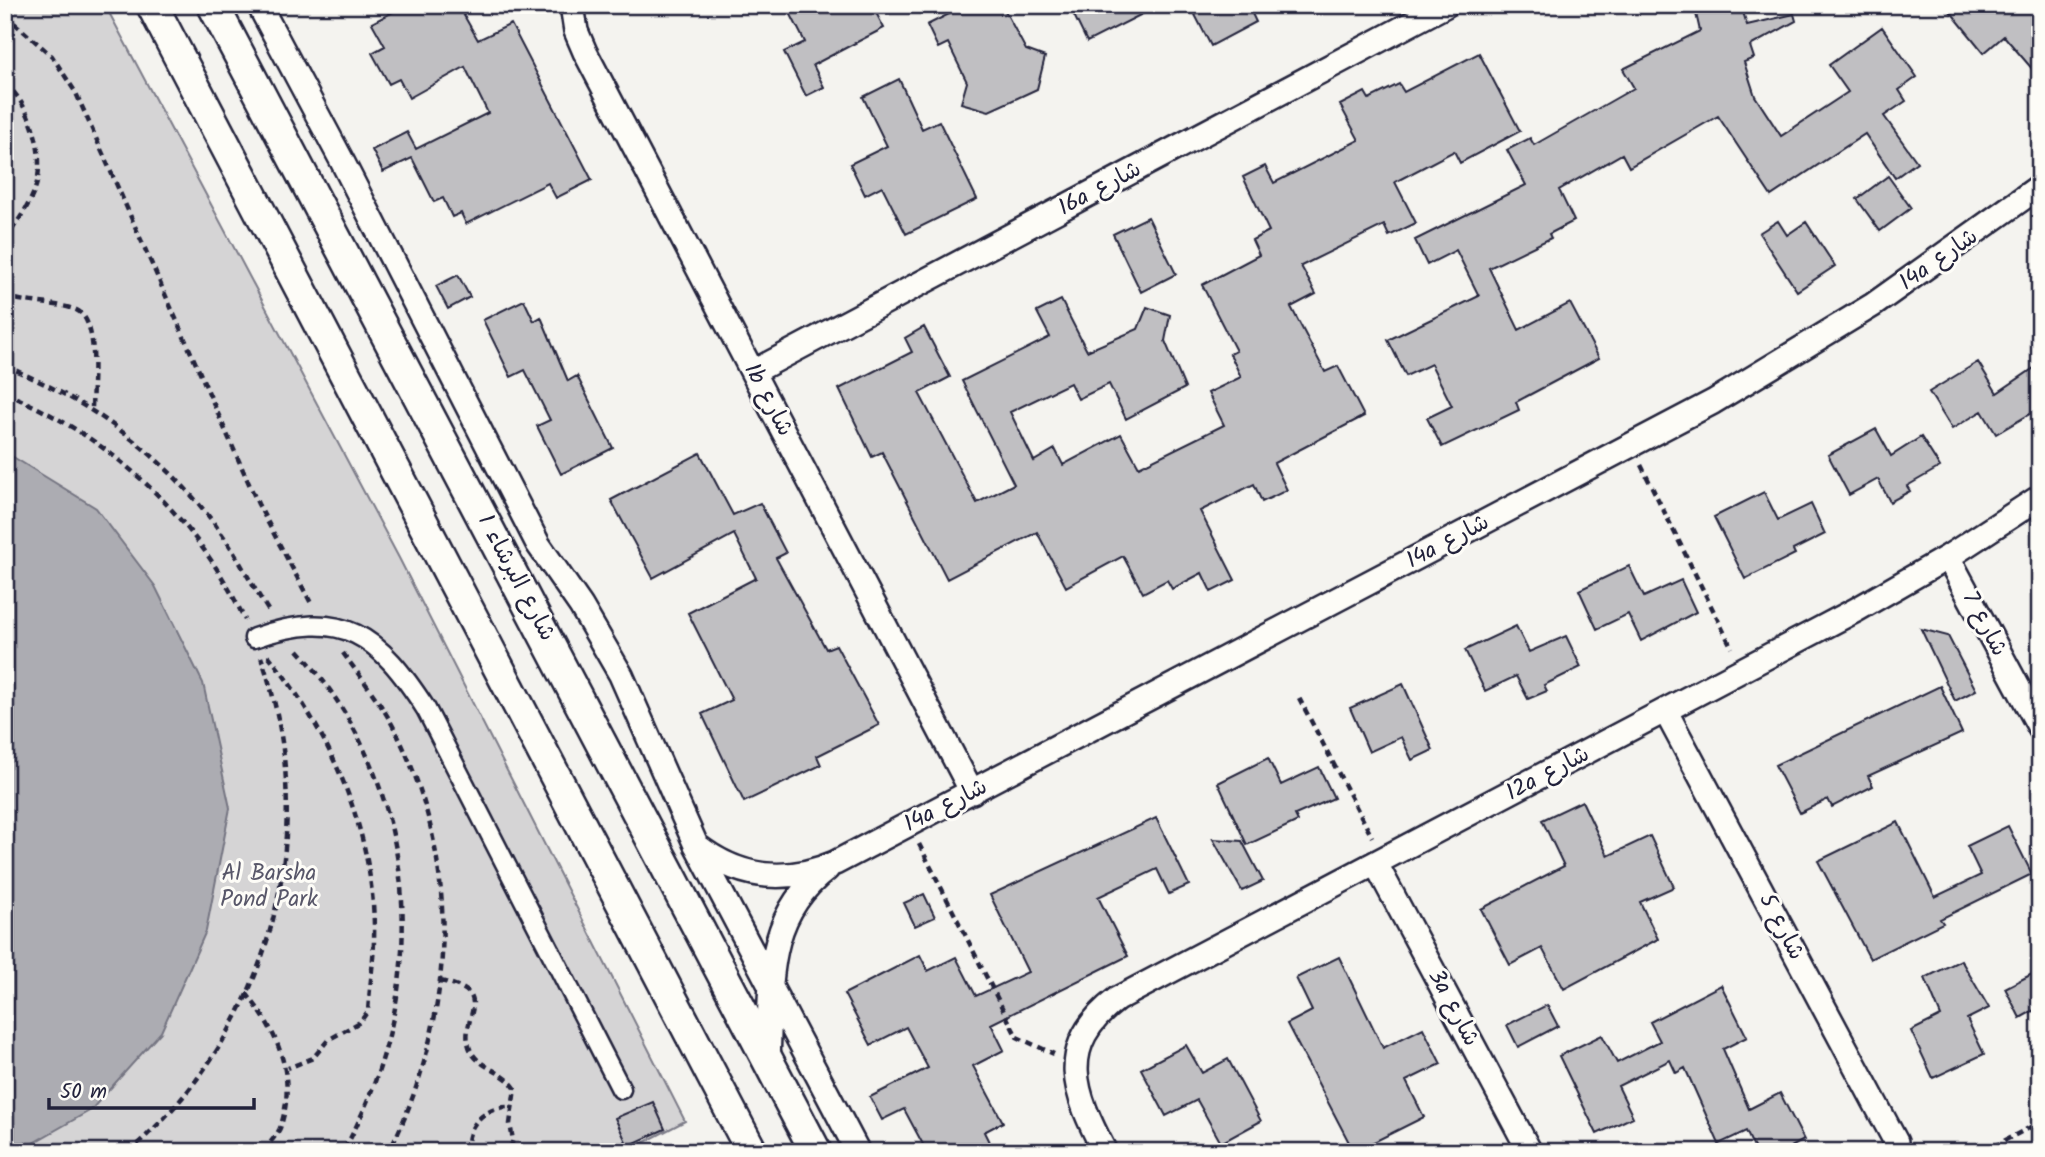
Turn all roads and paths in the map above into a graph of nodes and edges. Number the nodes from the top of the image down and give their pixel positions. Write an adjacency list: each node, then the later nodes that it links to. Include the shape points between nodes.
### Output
1 (152, 5): 46 (street)
2 (213, 5): 33 (street, شارع البرشاء 1)
3 (259, 5): 27 (street, via 533,536 621,675)
4 (572, 5): 12 (street, 1b شارع, via 585,52)
5 (1446, 5): 12 (street, 16a شارع)
6 (5, 15): 18 (path, via 52,56 76,93 257,503)
7 (5, 83): 9 (path, via 28,114 37,143 38,178)
8 (2040, 186): 15 (street, 14a شارع, via 1873,306)
9 (5, 240)
10 (5, 296): 14 (path, via 78,310 87,320 93,339)
11 (5, 366): 14 (path)
12 (753, 372): 25 (street, 1b شارع)
13 (5, 393): 20 (path, via 47,410 134,471 200,547 229,589)
14 (92, 410): 19 (path, via 185,488 214,523)
15 (1631, 446): 21 (path); 25 (street, 14a شارع)
16 (2040, 497): 17 (street, 12a شارع)
17 (1948, 556): 21 (street, 12a شارع); 24 (street, شارع 7)
18 (324, 626): 19 (street); 30 (path, via 394,727 422,794 442,901); 36 (street, via 349,628 402,671 426,709)
19 (281, 629): 20 (street); 42 (path, via 333,696 373,772 393,835 401,887 402,975 394,1024 381,1071)
20 (254, 638): 32 (path, via 275,708 287,786 288,828 276,913); 35 (path, via 296,690 329,745 362,834 374,925 368,1011 360,1022 328,1040 313,1058)
21 (1743, 671): 23 (street, 12a شارع)
22 (1299, 698): 28 (path)
23 (1666, 712): 28 (street, 12a شارع); 39 (street, شارع 5)
24 (2040, 728)
25 (972, 792): 26 (street, 14a شارع)
26 (909, 825): 29 (street, 14a شارع); 34 (path, via 1017,1037)
27 (696, 845): 29 (street, 14a شارع, via 732,868 773,877); 31 (street)
28 (1380, 861): 34 (street, 12a شارع, via 1117,999 1085,1033); 50 (street, 3a شارع)
29 (835, 863): 31 (street, 14a شارع, via 803,891 781,927)
30 (440, 981): 37 (path, via 470,992 474,1004 470,1050 479,1062 511,1082 516,1093); 43 (path, via 424,1070)
31 (772, 990): 33 (street, 14a شارع); 48 (street)
32 (246, 993): 35 (path, via 265,1016); 40 (path, via 205,1069 179,1103)
33 (768, 1060): 47 (street, شارع البرشاء 1)
34 (1074, 1063): 49 (street, via 1078,1094)
35 (288, 1068): 41 (path, via 281,1126)
36 (621, 1089)
37 (512, 1107): 44 (path, via 481,1116 469,1133); 45 (path)
38 (2040, 1122): 51 (path)
39 (1896, 1142)
40 (128, 1152)
41 (262, 1152)
42 (343, 1152)
43 (389, 1152)
44 (468, 1152)
45 (509, 1152)
46 (752, 1152)
47 (816, 1152)
48 (858, 1152)
49 (1105, 1152)
50 (1530, 1152)
51 (1983, 1152)

